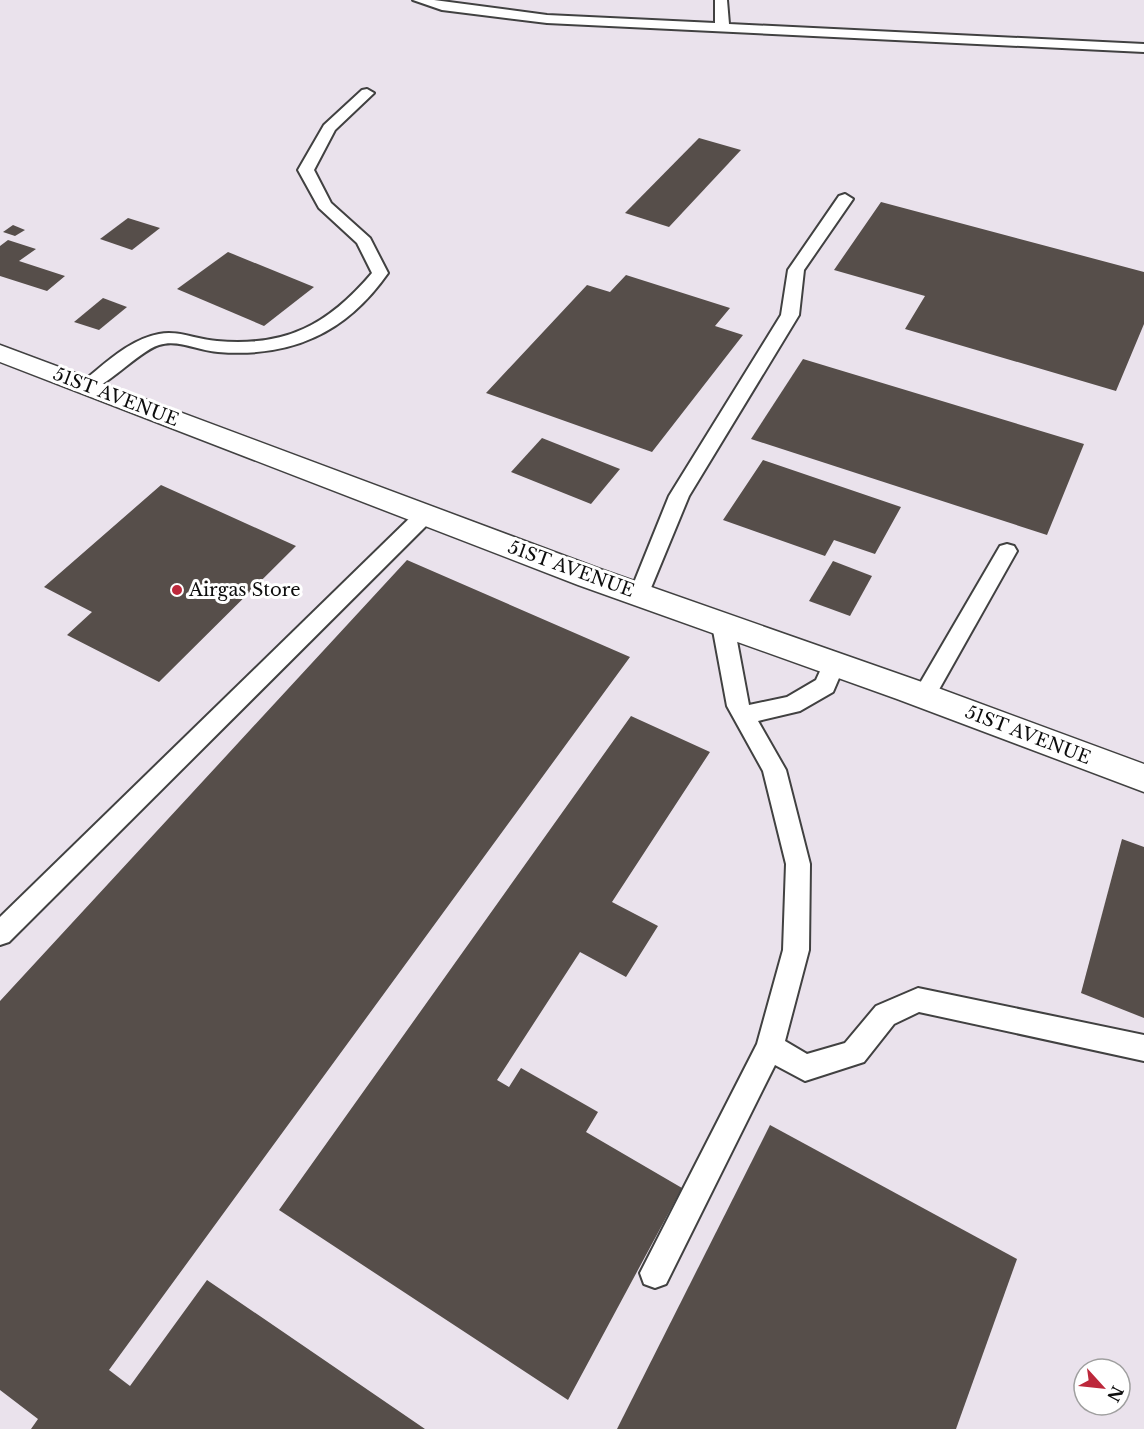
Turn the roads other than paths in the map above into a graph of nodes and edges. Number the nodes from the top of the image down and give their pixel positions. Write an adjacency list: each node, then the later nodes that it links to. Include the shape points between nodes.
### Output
1 (419, 0): 4 (lane)
2 (497, 0): 5 (lane)
3 (721, 0): 6 (lane)
4 (445, 3): 5 (lane)
5 (506, 4): 6 (lane, via 547,19)
6 (722, 27): 7 (lane)
7 (1144, 48)
8 (367, 93): 11 (lane, via 328,128 306,170 325,205 364,241 380,273 357,303 324,330 275,346 217,347 170,338 142,345)
9 (845, 199): 14 (lane, via 796,270 790,315 679,496)
10 (0, 353): 11 (street, 51ST AVENUE)
11 (88, 386): 12 (street, 51ST AVENUE)
12 (426, 514): 14 (street, 51ST AVENUE); 20 (lane)
13 (1007, 551): 17 (lane)
14 (639, 595): 15 (street, 51ST AVENUE)
15 (723, 625): 16 (street, 51ST AVENUE); 18 (lane)
16 (834, 664): 17 (street, 51ST AVENUE); 18 (lane, via 825,686 792,705)
17 (924, 696): 19 (street, 51ST AVENUE)
18 (743, 715): 21 (lane, via 774,770 798,864 795,950)
19 (1144, 778)
20 (0, 934)
21 (770, 1047): 22 (lane, via 805,1068 854,1053 885,1015 918,1000); 23 (lane)
22 (1144, 1048)
23 (655, 1273)

